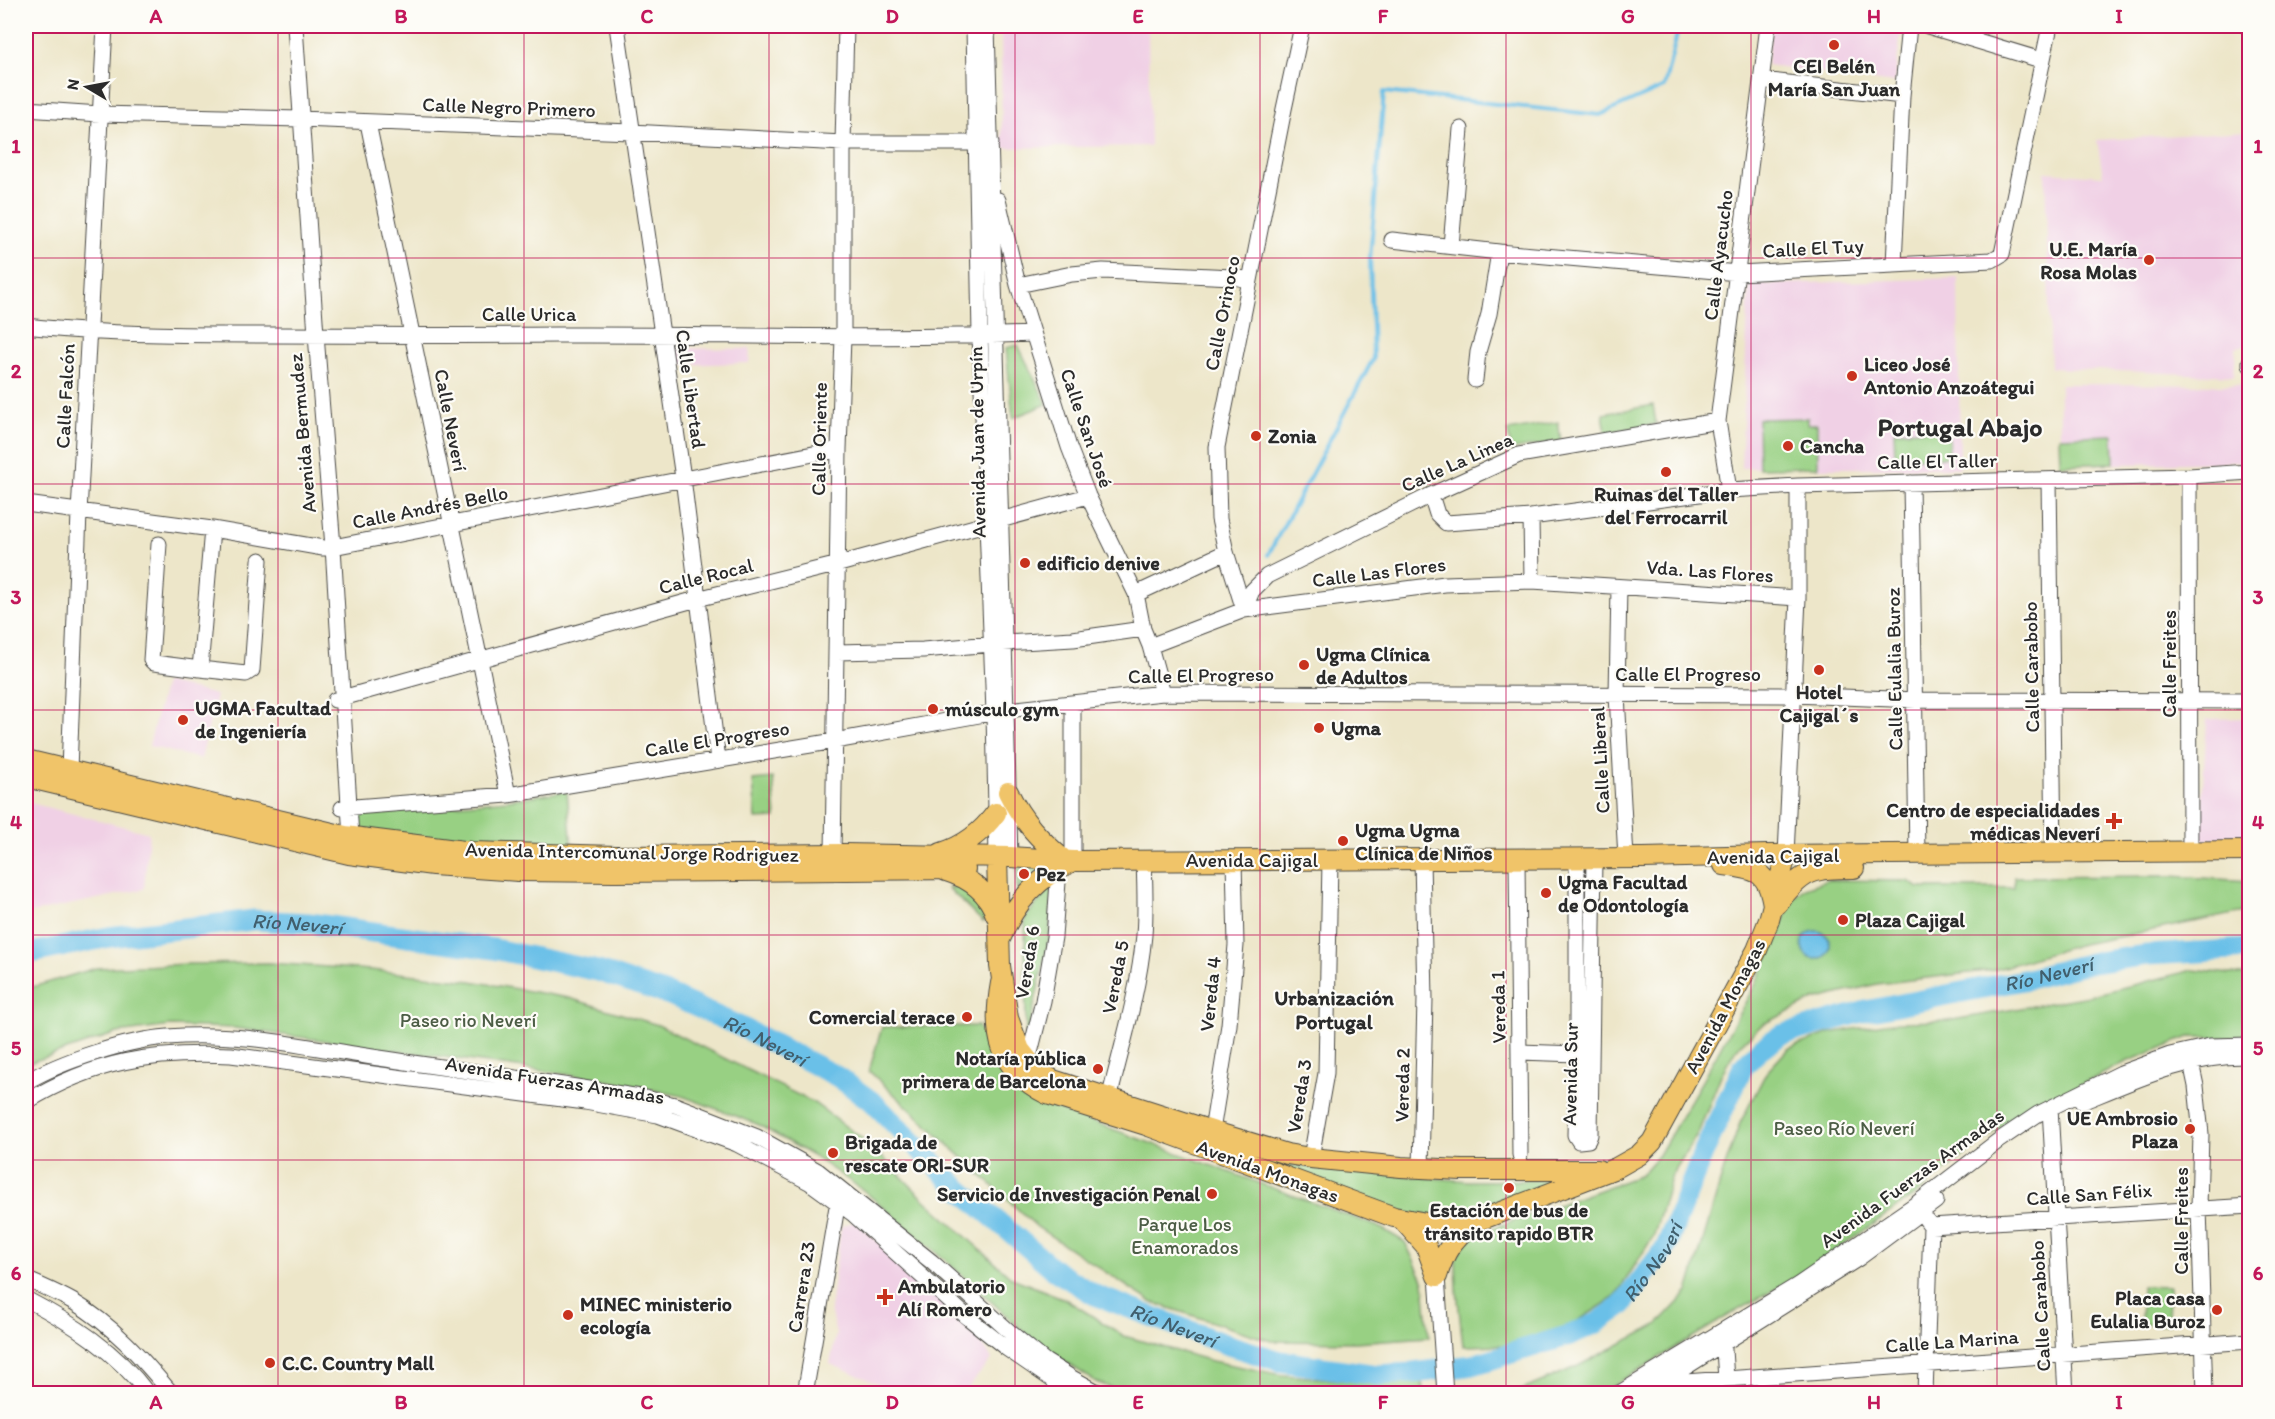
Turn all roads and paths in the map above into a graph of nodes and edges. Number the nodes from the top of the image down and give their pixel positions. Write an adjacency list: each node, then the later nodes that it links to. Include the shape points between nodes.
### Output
1 (105, 26): 17 (street, Calle Falcón)
2 (288, 26): 18 (street, Avenida Bermudez)
3 (295, 26): 18 (street, Avenida Bermudez)
4 (617, 26): 21 (street, Calle Libertad)
5 (846, 26): 22 (street, Calle Oriente)
6 (974, 26): 23 (street, Avenida Juan de Urpín)
7 (987, 26): 23 (street, Avenida Juan de Urpín)
8 (1302, 26): 30 (street, Calle Orinoco)
9 (1768, 26): 14 (street, Calle Ayacucho)
10 (1909, 26): 15 (street)
11 (1928, 26): 13 (street)
12 (2050, 26): 13 (street, Calle El Tuy)
13 (2041, 60): 28 (street, Calle El Tuy, via 2002,254 1992,260)
14 (1762, 80): 15 (street); 29 (street, Calle Ayacucho)
15 (1902, 96): 28 (street)
16 (26, 109): 17 (street, Calle Negro Primero)
17 (100, 114): 18 (street, Calle Negro Primero); 33 (street, Calle Falcón)
18 (297, 119): 19 (street, Calle Negro Primero); 36 (street, Avenida Bermudez)
19 (368, 123): 21 (street, Calle Negro Primero); 38 (street, Calle Neverí)
20 (1461, 129): 26 (street)
21 (631, 132): 22 (street, Calle Negro Primero); 34 (street, Calle Libertad)
22 (843, 143): 23 (street, Calle Negro Primero); 39 (street, Calle Oriente)
23 (983, 143): 24 (street, Avenida Juan de Urpín); 37 (street, Avenida Juan de Urpín)
24 (991, 168): 31 (street, Calle San José); 37 (street, Avenida Juan de Urpín)
25 (1392, 240): 26 (street, Calle El Tuy)
26 (1451, 246): 27 (street, Calle El Tuy)
27 (1499, 252): 29 (street, Calle El Tuy); 40 (street)
28 (1894, 264): 29 (street, Calle El Tuy)
29 (1738, 273): 41 (street, Calle Ayacucho)
30 (1250, 280): 31 (street, via 1103,271); 60 (street, Calle Orinoco, via 1217,447 1219,519)
31 (1018, 285): 35 (street, Calle San José)
32 (26, 326): 33 (street, Calle Urica)
33 (89, 332): 36 (street, Calle Urica); 53 (street, Calle Falcón)
34 (662, 334): 38 (street, Calle Urica); 39 (street, Calle Urica); 45 (street, Calle Libertad)
35 (1032, 334): 37 (street, Calle Urica); 51 (street, Calle San José)
36 (312, 335): 38 (street, Calle Urica); 59 (street, Avenida Bermudez)
37 (987, 335): 39 (street, Calle Urica); 55 (street, Avenida Juan de Urpín)
38 (413, 336): 56 (street, Calle Neverí)
39 (843, 338): 42 (street, Calle Oriente)
40 (1475, 380)
41 (1718, 421): 49 (street, Calle Ayacucho); 50 (street, Calle La Linea, via 1519,455)
42 (839, 449): 45 (street, Calle Andrés Bello); 62 (street, Calle Oriente)
43 (2250, 472): 44 (street, Calle El Taller)
44 (2189, 476): 46 (street, Calle El Taller); 80 (street, Calle Freites)
45 (683, 478): 56 (street, Calle Andrés Bello); 67 (street, Calle Libertad)
46 (2049, 480): 47 (street, Calle El Taller); 81 (street, Calle Carabobo)
47 (1911, 483): 48 (street, Calle El Taller); 79 (street, Calle Eulalia Buroz)
48 (1798, 486): 49 (street, Calle El Taller); 66 (street)
49 (1729, 490): 54 (street, Calle El Taller)
50 (1431, 495): 54 (street, Calle El Taller, via 1437,514 1446,523); 68 (street, Calle La Linea, via 1267,576 1252,591)
51 (1088, 496): 55 (street, Calle Rocal); 65 (street, Calle San José)
52 (26, 504): 53 (street, Calle Andrés Bello)
53 (79, 513): 57 (street, Calle Andrés Bello); 88 (street, Calle Falcón)
54 (1531, 516): 63 (street)
55 (993, 522): 62 (street, Calle Rocal); 70 (street, Avenida Juan de Urpín)
56 (451, 524): 59 (street, Calle Andrés Bello); 73 (street, Calle Neverí)
57 (212, 529): 59 (street, Calle Andrés Bello); 74 (street)
58 (159, 544): 74 (street, via 151,660)
59 (328, 547): 78 (street, Avenida Bermudez)
60 (1226, 552): 65 (street); 68 (street, Calle Orinoco)
61 (260, 560): 74 (street, via 252,670 246,674)
62 (839, 564): 67 (street, Calle Rocal); 72 (street, Calle Oriente)
63 (1532, 581): 64 (street, Calle Las Flores); 68 (street, Calle Las Flores, via 1445,584)
64 (1619, 587): 66 (street, Vda. Las Flores); 76 (street, Calle Liberal)
65 (1136, 594): 69 (street, Calle San José)
66 (1798, 598): 77 (street)
67 (697, 599): 73 (street, Calle Rocal); 87 (street, Calle Libertad)
68 (1244, 610): 71 (street, Calle Las Flores)
69 (1143, 629): 70 (street); 71 (street, Calle San José)
70 (997, 644): 72 (street); 84 (street, Avenida Juan de Urpín)
71 (1150, 646): 75 (street, Calle San José)
72 (837, 652): 85 (street, Calle Oriente)
73 (479, 660): 78 (street, Calle Rocal); 91 (street, Calle Neverí)
74 (200, 669)
75 (1163, 693): 76 (street, Calle El Progreso); 83 (street, Calle El Progreso)
76 (1617, 695): 77 (street, Calle El Progreso); 102 (street, Calle Liberal)
77 (1794, 695): 79 (street, Calle El Progreso); 100 (street)
78 (338, 699): 92 (street, Avenida Bermudez)
79 (1916, 700): 81 (street, Calle El Progreso); 99 (street, Calle Eulalia Buroz)
80 (2190, 700): 81 (street, Calle El Progreso); 82 (street, Calle El Progreso); 96 (street, Calle Freites)
81 (2053, 701): 97 (street, Calle Carabobo)
82 (2250, 701)
83 (1073, 703): 84 (street, Calle El Progreso); 112 (street, Vereda 6)
84 (1001, 712): 85 (street, Calle El Progreso); 90 (street, Avenida Juan de Urpín); 93 (street, Avenida Juan de Urpín)
85 (835, 741): 87 (street, Calle El Progreso); 98 (street, Calle Oriente)
86 (26, 760): 88 (main road, Avenida Intercomunal Jorge Rodriguez)
87 (718, 760): 91 (street, Calle El Progreso)
88 (69, 770): 94 (main road, Avenida Intercomunal Jorge Rodriguez)
89 (26, 777): 111 (main road, Avenida Intercomunal Jorge Rodriguez, via 349,854 433,865 603,872)
90 (1008, 792): 108 (street, Avenida Juan de Urpín); 112 (main road, via 1026,824)
91 (508, 795): 92 (street, Calle El Progreso)
92 (346, 808): 94 (street, Avenida Bermudez)
93 (996, 813): 108 (street, Avenida Juan de Urpín); 111 (main road, via 969,840)
94 (348, 837): 98 (main road, Avenida Intercomunal Jorge Rodriguez, via 520,854)
95 (2250, 851): 96 (main road, Avenida Cajigal)
96 (2190, 852): 97 (main road, Avenida Cajigal)
97 (2054, 853): 99 (main road, Avenida Cajigal)
98 (833, 854): 111 (main road, Avenida Intercomunal Jorge Rodriguez)
99 (1917, 854): 100 (main road, Avenida Cajigal)
100 (1786, 855): 103 (main road, Avenida Cajigal); 113 (main road, Avenida Monagas)
101 (1586, 858): 102 (main road, Avenida Cajigal); 105 (main road, Avenida Cajigal); 118 (street, Avenida Sur); 118 (street, Avenida Sur, via 1590,1135 1585,1141 1579,1141 1575,1135)
102 (1626, 858): 103 (main road, Avenida Cajigal)
103 (1653, 858): 113 (main road, via 1756,871 1768,883)
104 (1422, 859): 105 (main road, Avenida Cajigal); 107 (main road, Avenida Cajigal); 129 (street, Vereda 2, via 1425,999)
105 (1517, 859): 117 (street, Vereda 1)
106 (1234, 860): 107 (main road, Avenida Cajigal); 109 (main road, Avenida Cajigal); 126 (street, Vereda 4, via 1236,945 1229,1025)
107 (1330, 860): 128 (street, Vereda 3, via 1326,1073)
108 (1001, 861): 111 (main road, Avenida Intercomunal Jorge Rodriguez); 112 (main road, Avenida Cajigal); 114 (main road, Avenida Monagas)
109 (1144, 861): 112 (main road, Avenida Cajigal); 123 (street, Vereda 5, via 1144,937)
110 (2250, 862): 113 (main road, Avenida Cajigal, via 1824,868 1793,885)
111 (932, 863): 114 (main road, via 974,884 994,908)
112 (1065, 863): 114 (main road, via 1023,898); 121 (street, Vereda 6)
113 (1771, 912): 130 (main road, Avenida Monagas, via 1741,981 1652,1142)
114 (1000, 931): 115 (main road, Avenida Monagas)
115 (1001, 982): 121 (main road, Avenida Monagas, via 1008,1018); 136 (main road, Avenida Monagas, via 996,1018 999,1040 1017,1072 1034,1087)
116 (2250, 1045): 119 (street, Avenida Fuerzas Armadas, via 2210,1046)
117 (1520, 1052): 118 (street); 127 (street, Vereda 1)
118 (1577, 1054)
119 (2190, 1055): 120 (street, Avenida Fuerzas Armadas); 125 (street, Avenida Fuerzas Armadas); 134 (street, Calle Freites, via 2201,1134)
120 (2250, 1056)
121 (1028, 1061): 123 (main road, Avenida Monagas, via 1053,1080)
122 (26, 1082): 131 (street, Avenida Fuerzas Armadas, via 59,1066 152,1038 199,1036 273,1042 675,1105 757,1137 818,1171)
123 (1109, 1099): 126 (main road, Avenida Monagas)
124 (26, 1102): 131 (street, Avenida Fuerzas Armadas, via 47,1089 110,1064 157,1055 231,1054 658,1115 737,1144)
125 (2051, 1113): 133 (street, Avenida Fuerzas Armadas); 135 (street, Calle Carabobo)
126 (1212, 1131): 128 (main road, Avenida Monagas)
127 (1520, 1155)
128 (1311, 1158): 129 (main road, Avenida Monagas)
129 (1421, 1168): 130 (main road, Avenida Monagas, via 1564,1172)
130 (1616, 1168): 137 (main road, Avenida Monagas)
131 (839, 1195): 151 (street, Carrera 23); 152 (street, Avenida Fuerzas Armadas, via 966,1316); 153 (street, Avenida Fuerzas Armadas, via 932,1262 1045,1361)
132 (2250, 1206): 134 (street, Calle San Félix)
133 (1918, 1208): 138 (street); 142 (street, Avenida Fuerzas Armadas, via 1859,1258 1787,1304)
134 (2199, 1208): 135 (street, Calle San Félix); 144 (street, Calle Freites)
135 (2057, 1217): 138 (street, Calle San Félix); 145 (street, Calle Carabobo)
136 (1402, 1219): 137 (main road, Avenida Monagas); 139 (main road, via 1425,1246)
137 (1472, 1223): 139 (main road, via 1453,1240)
138 (1931, 1226): 146 (street)
139 (1437, 1276): 154 (street)
140 (26, 1279): 150 (street, via 99,1318 142,1358)
141 (26, 1299): 149 (street, via 90,1337)
142 (1723, 1336): 147 (street, Avenida Fuerzas Armadas); 148 (street); 155 (street, Avenida Fuerzas Armadas)
143 (2250, 1341): 144 (street, Calle La Marina)
144 (2204, 1344): 145 (street, Calle La Marina); 159 (street, Calle Freites)
145 (2063, 1354): 146 (street, Calle La Marina); 158 (street, Calle Carabobo)
146 (1925, 1364): 148 (street, Calle La Marina); 157 (street)
147 (1658, 1384): 148 (street, Calle La Marina); 156 (street, Avenida Fuerzas Armadas)
148 (1727, 1386)
149 (148, 1394)
150 (172, 1394)
151 (805, 1394)
152 (1073, 1394)
153 (1101, 1394)
154 (1445, 1394)
155 (1618, 1394)
156 (1643, 1394)
157 (1925, 1394)
158 (2066, 1394)
159 (2205, 1394)

